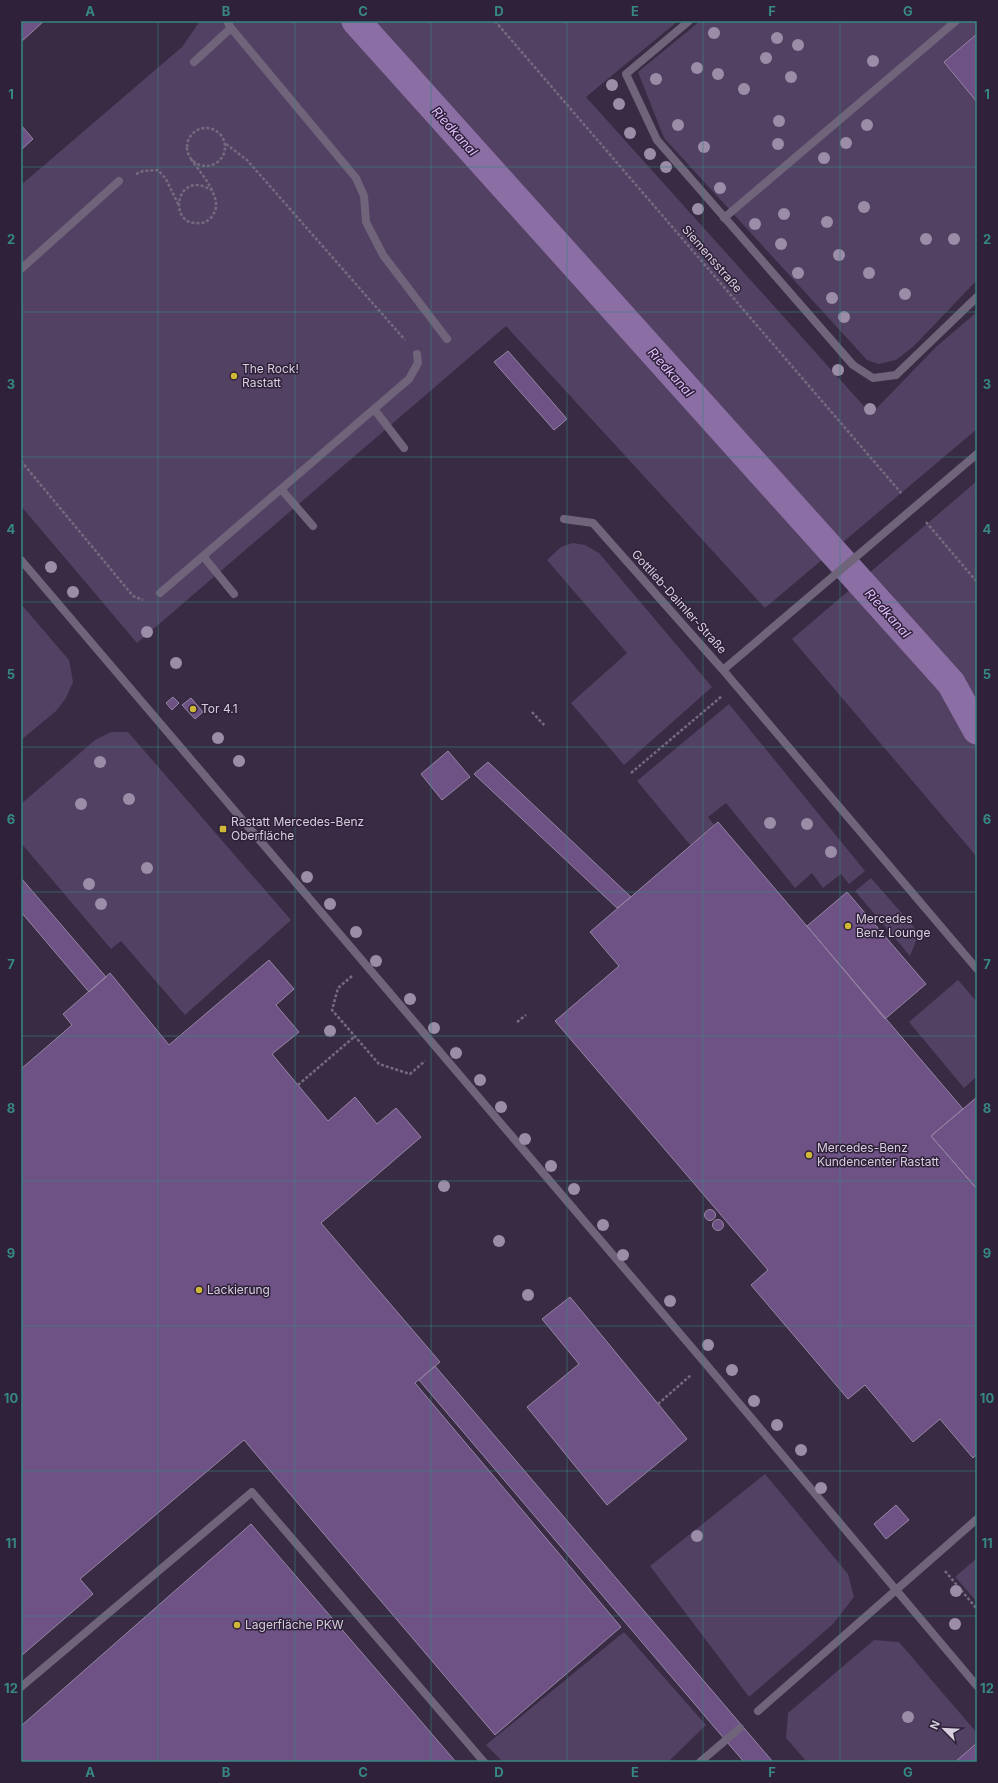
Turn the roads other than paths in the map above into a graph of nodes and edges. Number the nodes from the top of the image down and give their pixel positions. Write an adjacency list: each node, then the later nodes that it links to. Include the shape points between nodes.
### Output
1 (689, 21): 6 (lane, via 626,74 657,140)
2 (956, 21): 6 (lane)
3 (229, 24): 4 (lane); 9 (lane, via 356,178 364,196 366,222 382,255)
4 (194, 62)
5 (119, 181): 7 (lane)
6 (724, 218): 8 (lane, via 853,365 873,378 896,375)
7 (21, 269)
8 (977, 298)
9 (447, 339)
10 (417, 354): 11 (lane, via 418,363 409,379)
11 (374, 409): 12 (lane); 14 (lane)
12 (404, 448)
13 (977, 454): 21 (lane, Gottlieb-Daimler-Straße)
14 (281, 489): 16 (lane); 17 (lane)
15 (564, 519): 21 (lane, Gottlieb-Daimler-Straße, via 593,523)
16 (313, 526)
17 (203, 556): 19 (lane); 20 (lane)
18 (21, 560): 24 (lane)
19 (160, 593)
20 (234, 594)
21 (723, 670): 22 (lane)
22 (977, 969)
23 (977, 1519): 24 (lane)
24 (897, 1591): 25 (lane); 27 (lane)
25 (977, 1686)
26 (21, 1687): 29 (lane, via 252,1492)
27 (758, 1711)
28 (740, 1728): 30 (lane)
29 (484, 1762)
30 (700, 1762)

